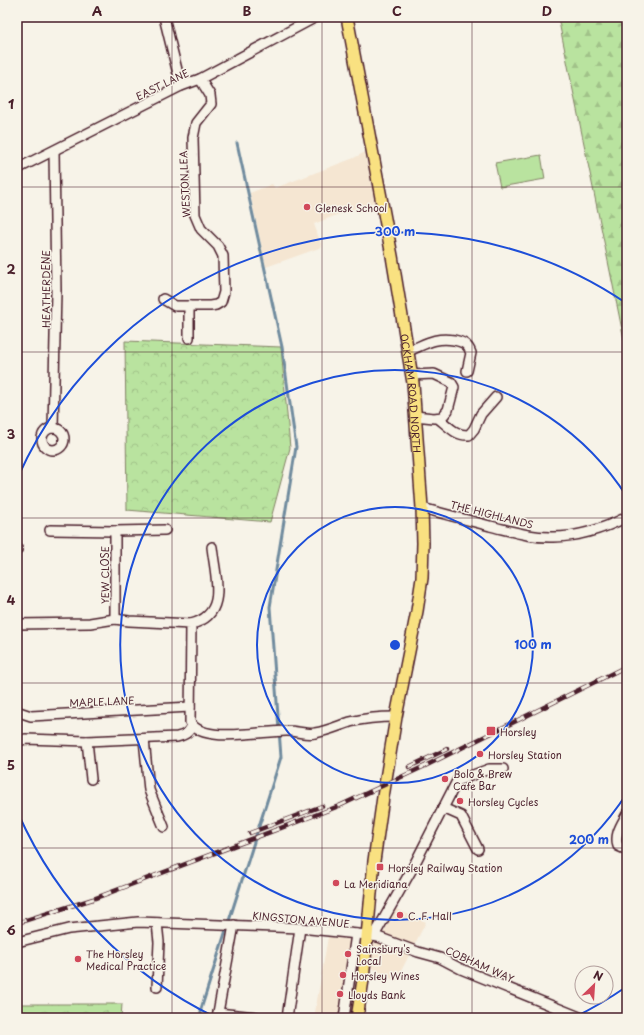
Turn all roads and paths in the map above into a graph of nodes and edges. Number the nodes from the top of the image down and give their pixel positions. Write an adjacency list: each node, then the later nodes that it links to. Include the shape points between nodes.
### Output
1 (164, 17): 5 (street)
2 (316, 17): 4 (street, EAST LANE)
3 (347, 17): 11 (main road, OCKHAM ROAD NORTH)
4 (200, 79): 5 (street, EAST LANE); 9 (street, WESTON LEA, via 210,95 211,104 196,123 193,138 195,215 200,229 214,241 223,256 224,292 221,302 216,305)
5 (181, 86): 6 (street, EAST LANE)
6 (54, 151): 7 (street, EAST LANE); 17 (street, HEATHERDENE, via 56,359)
7 (17, 169)
8 (163, 299): 9 (street, WESTON LEA, via 175,306)
9 (189, 306): 10 (street)
10 (189, 338)
11 (408, 351): 12 (street, via 443,338 462,342 471,353); 13 (main road, OCKHAM ROAD NORTH)
12 (467, 371)
13 (412, 375): 15 (main road, OCKHAM ROAD NORTH); 16 (street, via 434,374 453,383 448,410 445,415)
14 (496, 397): 16 (street, via 481,414 469,435 459,434)
15 (415, 416): 16 (street); 18 (main road, OCKHAM ROAD NORTH)
16 (438, 418)
17 (53, 428)
18 (422, 508): 19 (street, THE HIGHLANDS, via 542,537 588,532); 29 (main road, OCKHAM ROAD NORTH, via 422,578)
19 (627, 518)
20 (50, 530): 22 (street, YEW CLOSE)
21 (165, 530): 22 (street, YEW CLOSE)
22 (115, 531): 24 (street, YEW CLOSE)
23 (212, 548): 26 (street, via 218,597 211,613 201,622)
24 (114, 619): 25 (street, via 90,623); 26 (street)
25 (17, 624)
26 (192, 624): 27 (street)
27 (190, 707): 28 (street, MAPLE LANE, via 31,716); 30 (street)
28 (17, 710)
29 (396, 718): 30 (street, via 377,717 313,734 285,731 217,736); 41 (main road, OCKHAM ROAD NORTH, via 386,772)
30 (192, 725): 31 (street, via 190,731 177,737)
31 (144, 739): 32 (street); 38 (street, via 149,790)
32 (87, 741): 33 (street, via 25,739); 35 (street)
33 (17, 742)
34 (504, 769): 36 (street, via 489,769 457,781)
35 (91, 779)
36 (443, 808): 39 (street, via 461,816); 42 (street)
37 (627, 814): 40 (street, via 616,840 618,846)
38 (164, 827)
39 (478, 849)
40 (627, 850)
41 (369, 914): 42 (street); 47 (main road, OCKHAM ROAD NORTH)
42 (386, 918): 47 (street)
43 (157, 923): 44 (street, KINGSTON AVENUE); 46 (street, KINGSTON AVENUE, via 138,922 69,929); 50 (street)
44 (234, 925): 45 (street, KINGSTON AVENUE); 51 (street)
45 (300, 928): 47 (street, KINGSTON AVENUE); 53 (street)
46 (50, 934): 48 (street, KINGSTON AVENUE, via 35,940); 49 (street)
47 (366, 935): 54 (street); 55 (main road, OCKHAM ROAD NORTH); 56 (street, COBHAM WAY, via 440,958)
48 (17, 942)
49 (50, 943)
50 (157, 987)
51 (218, 1015): 52 (street)
52 (257, 1018)
53 (287, 1018)
54 (344, 1018)
55 (357, 1018)
56 (582, 1018)

